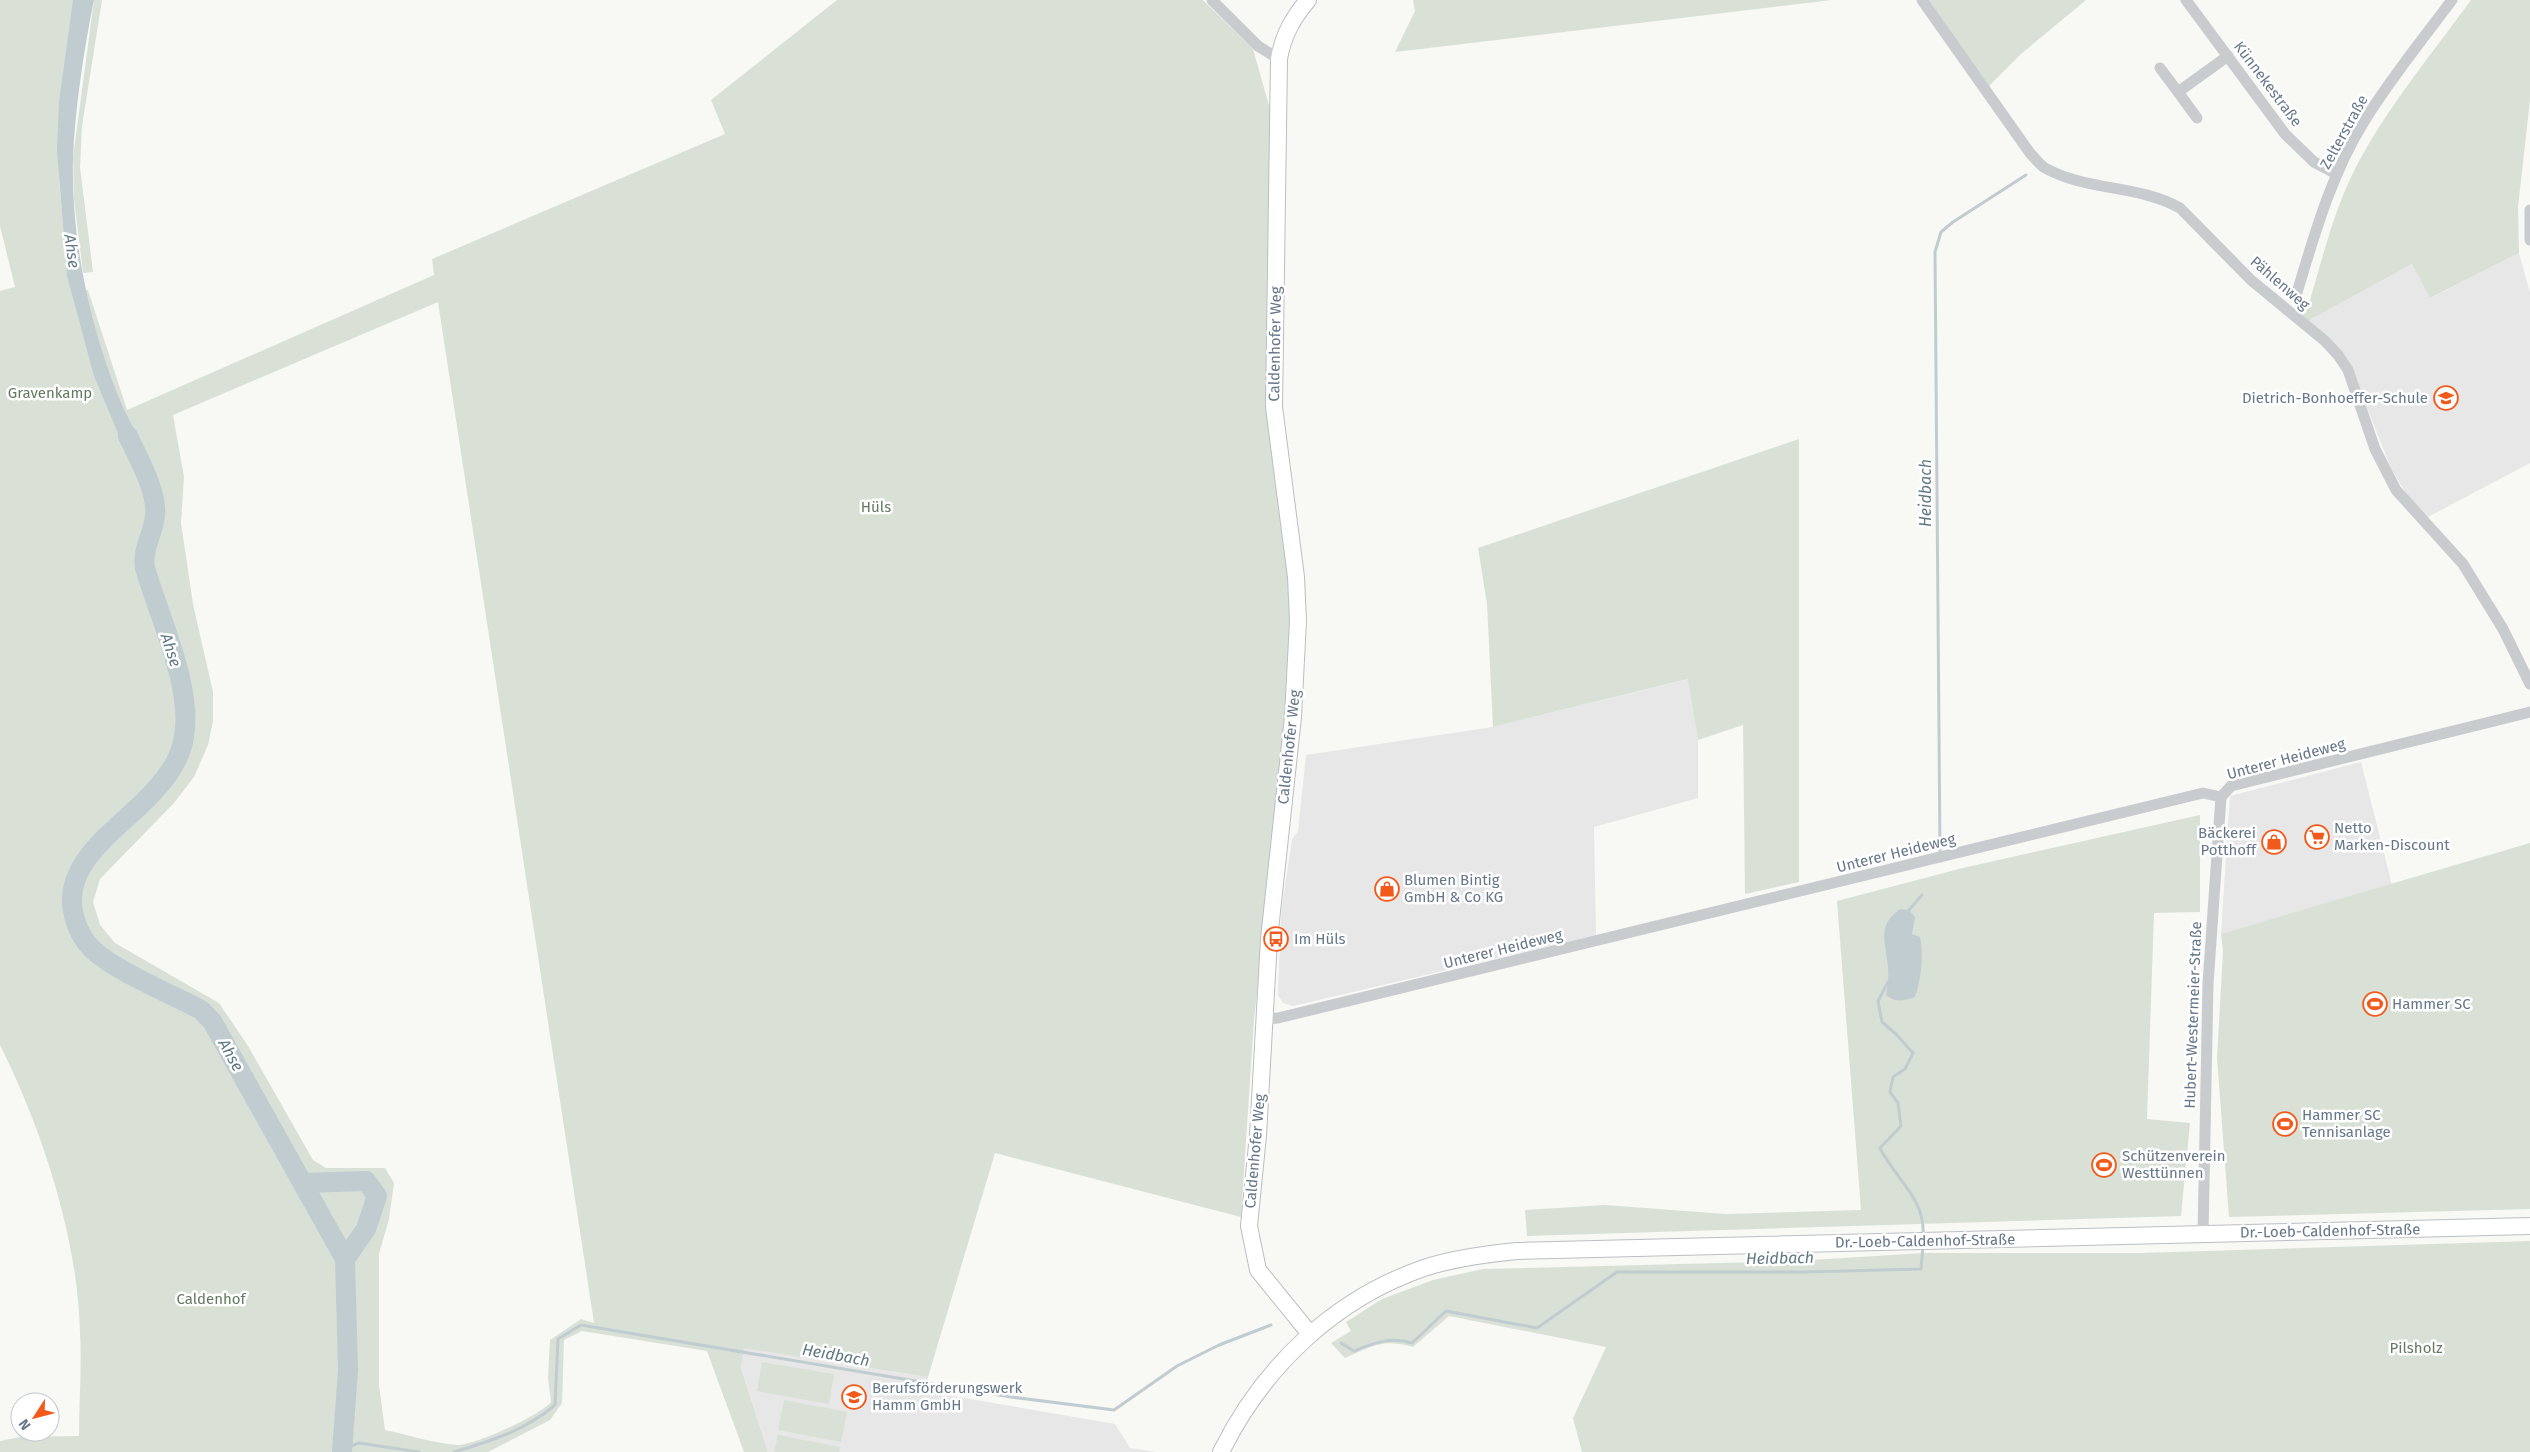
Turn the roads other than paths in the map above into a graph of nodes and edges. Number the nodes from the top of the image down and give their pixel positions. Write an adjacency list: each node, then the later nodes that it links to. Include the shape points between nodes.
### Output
1 (1212, 0): 7 (street, via 1258,46)
2 (1308, 0): 7 (main road, Caldenhofer Weg, via 1286,32)
3 (1922, 0): 15 (street, Pählenweg, via 2030,153 2045,168 2077,180 2139,192 2180,208 2251,280 2325,341 2348,370 2375,449 2396,490 2464,564 2503,629)
4 (2186, 0): 6 (street, Künnekestraße)
5 (2452, 0): 11 (street, Zelterstraße, via 2364,121)
6 (2228, 56): 9 (street); 11 (street, Künnekestraße, via 2285,134 2314,162)
7 (1279, 60): 18 (main road, Caldenhofer Weg, via 1274,407 1293,550 1298,620 1294,717 1269,939)
8 (2160, 68): 9 (street)
9 (2178, 92): 10 (street)
10 (2197, 118)
11 (2337, 174): 14 (street, Zelterstraße)
12 (2530, 210): 13 (street)
13 (2530, 240)
14 (2296, 296)
15 (2530, 684)
16 (2530, 712): 17 (street, Unterer Heideweg, via 2232,786)
17 (2221, 797): 18 (street, Unterer Heideweg, via 2203,794); 20 (street, Hubert-Westermeier-Straße, via 2208,984)
18 (1265, 1019): 21 (main road, Caldenhofer Weg, via 1250,1240 1258,1270)
19 (2530, 1226): 20 (main road, Dr.-Loeb-Caldenhof-Straße)
20 (2203, 1234): 21 (main road, Dr.-Loeb-Caldenhof-Straße, via 1517,1250 1472,1256 1426,1268 1373,1290)
21 (1310, 1334): 22 (main road, via 1258,1390)
22 (1221, 1452)

